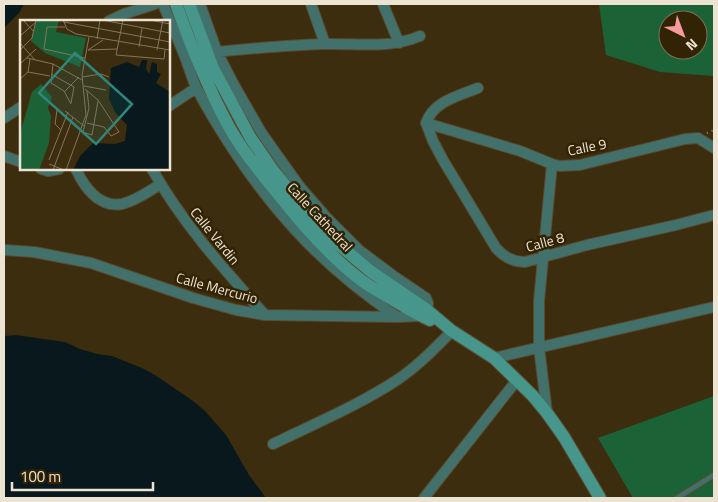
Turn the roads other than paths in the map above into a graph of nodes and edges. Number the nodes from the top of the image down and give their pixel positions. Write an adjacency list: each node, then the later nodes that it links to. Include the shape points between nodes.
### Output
1 (155, 4): 8 (street)
2 (163, 4): 9 (street)
3 (176, 4): 15 (street, Calle Cathedral)
4 (189, 4): 14 (street, Calle Cathedral)
5 (200, 4): 14 (street)
6 (311, 4): 13 (street)
7 (383, 4): 12 (street)
8 (111, 20)
9 (169, 20)
10 (170, 22): 16 (street)
11 (420, 36): 12 (street)
12 (399, 43): 13 (street)
13 (325, 44): 14 (street)
14 (212, 52): 15 (street); 33 (street, Calle Cathedral, via 213,68 250,137 304,209 337,243); 33 (street, via 261,132 300,187 359,250 426,298 428,303)
15 (194, 55): 33 (street, Calle Cathedral, via 229,127 294,214 362,281)
16 (196, 88): 18 (street); 35 (street, via 272,205 333,268)
17 (478, 88): 21 (street, via 439,104 428,116)
18 (170, 105)
19 (20, 108): 20 (street)
20 (4, 118)
21 (426, 124): 25 (street, Calle 9, via 520,151); 31 (street, Calle 8, via 443,160 502,255 517,262)
22 (714, 148): 25 (street, Calle 9, via 698,138 685,139 580,165)
23 (4, 156): 24 (street)
24 (20, 162)
25 (552, 164): 31 (street)
26 (77, 170): 28 (street, via 89,191 103,202 112,204 133,200)
27 (153, 170): 28 (street, Calle Vardin)
28 (160, 184): 34 (street, Calle Vardin, via 194,234)
29 (714, 215): 31 (street, Calle 8)
30 (4, 250): 34 (street, Calle Mercurio, via 91,263 193,298)
31 (542, 258): 37 (street)
32 (714, 306): 37 (street)
33 (423, 313): 35 (street, Calle Mercurio); 36 (street, Calle Cathedral)
34 (265, 315): 35 (street, Calle Mercurio)
35 (396, 317)
36 (447, 328): 38 (street, Calle Cathedral); 41 (street, via 412,369 397,380)
37 (539, 347): 38 (street); 40 (street)
38 (494, 358): 39 (street, Calle Cathedral)
39 (517, 380): 40 (street, Calle Cathedral); 43 (street)
40 (547, 414): 44 (street, Calle Cathedral)
41 (273, 444)
42 (714, 476): 45 (lane)
43 (424, 498)
44 (600, 498)
45 (677, 498)

